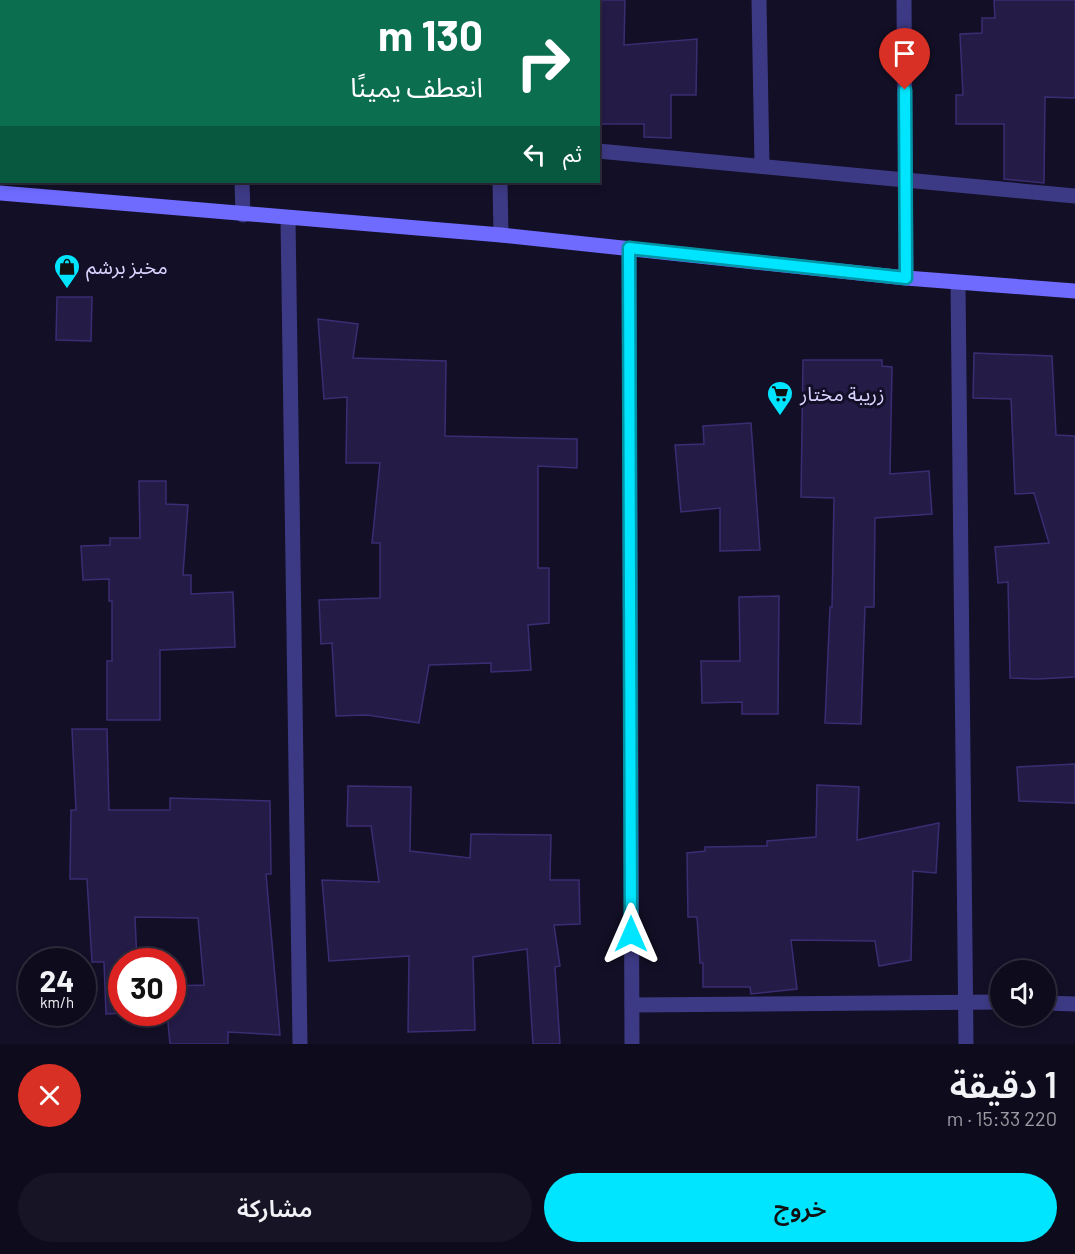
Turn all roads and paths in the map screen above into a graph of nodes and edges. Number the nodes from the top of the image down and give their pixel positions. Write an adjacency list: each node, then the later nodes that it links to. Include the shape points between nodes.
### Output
1 (759, 0): 4 (street)
2 (904, 0): 5 (street)
3 (600, 151): 4 (street)
4 (762, 166): 5 (street)
5 (905, 179): 9 (street); 14 (street)
6 (242, 183): 10 (street)
7 (500, 183): 12 (street)
8 (0, 193): 10 (street)
9 (1075, 196)
10 (243, 215): 11 (street)
11 (288, 219): 12 (street); 22 (street)
12 (501, 236): 13 (street)
13 (629, 248): 14 (street); 21 (street)
14 (906, 278): 15 (street)
15 (958, 283): 16 (street); 17 (street)
16 (1075, 291)
17 (966, 1001): 18 (street); 21 (street); 24 (street)
18 (990, 1002)
19 (1056, 1003): 20 (street)
20 (1075, 1004)
21 (632, 1005): 23 (street)
22 (300, 1044)
23 (632, 1044)
24 (966, 1044)

